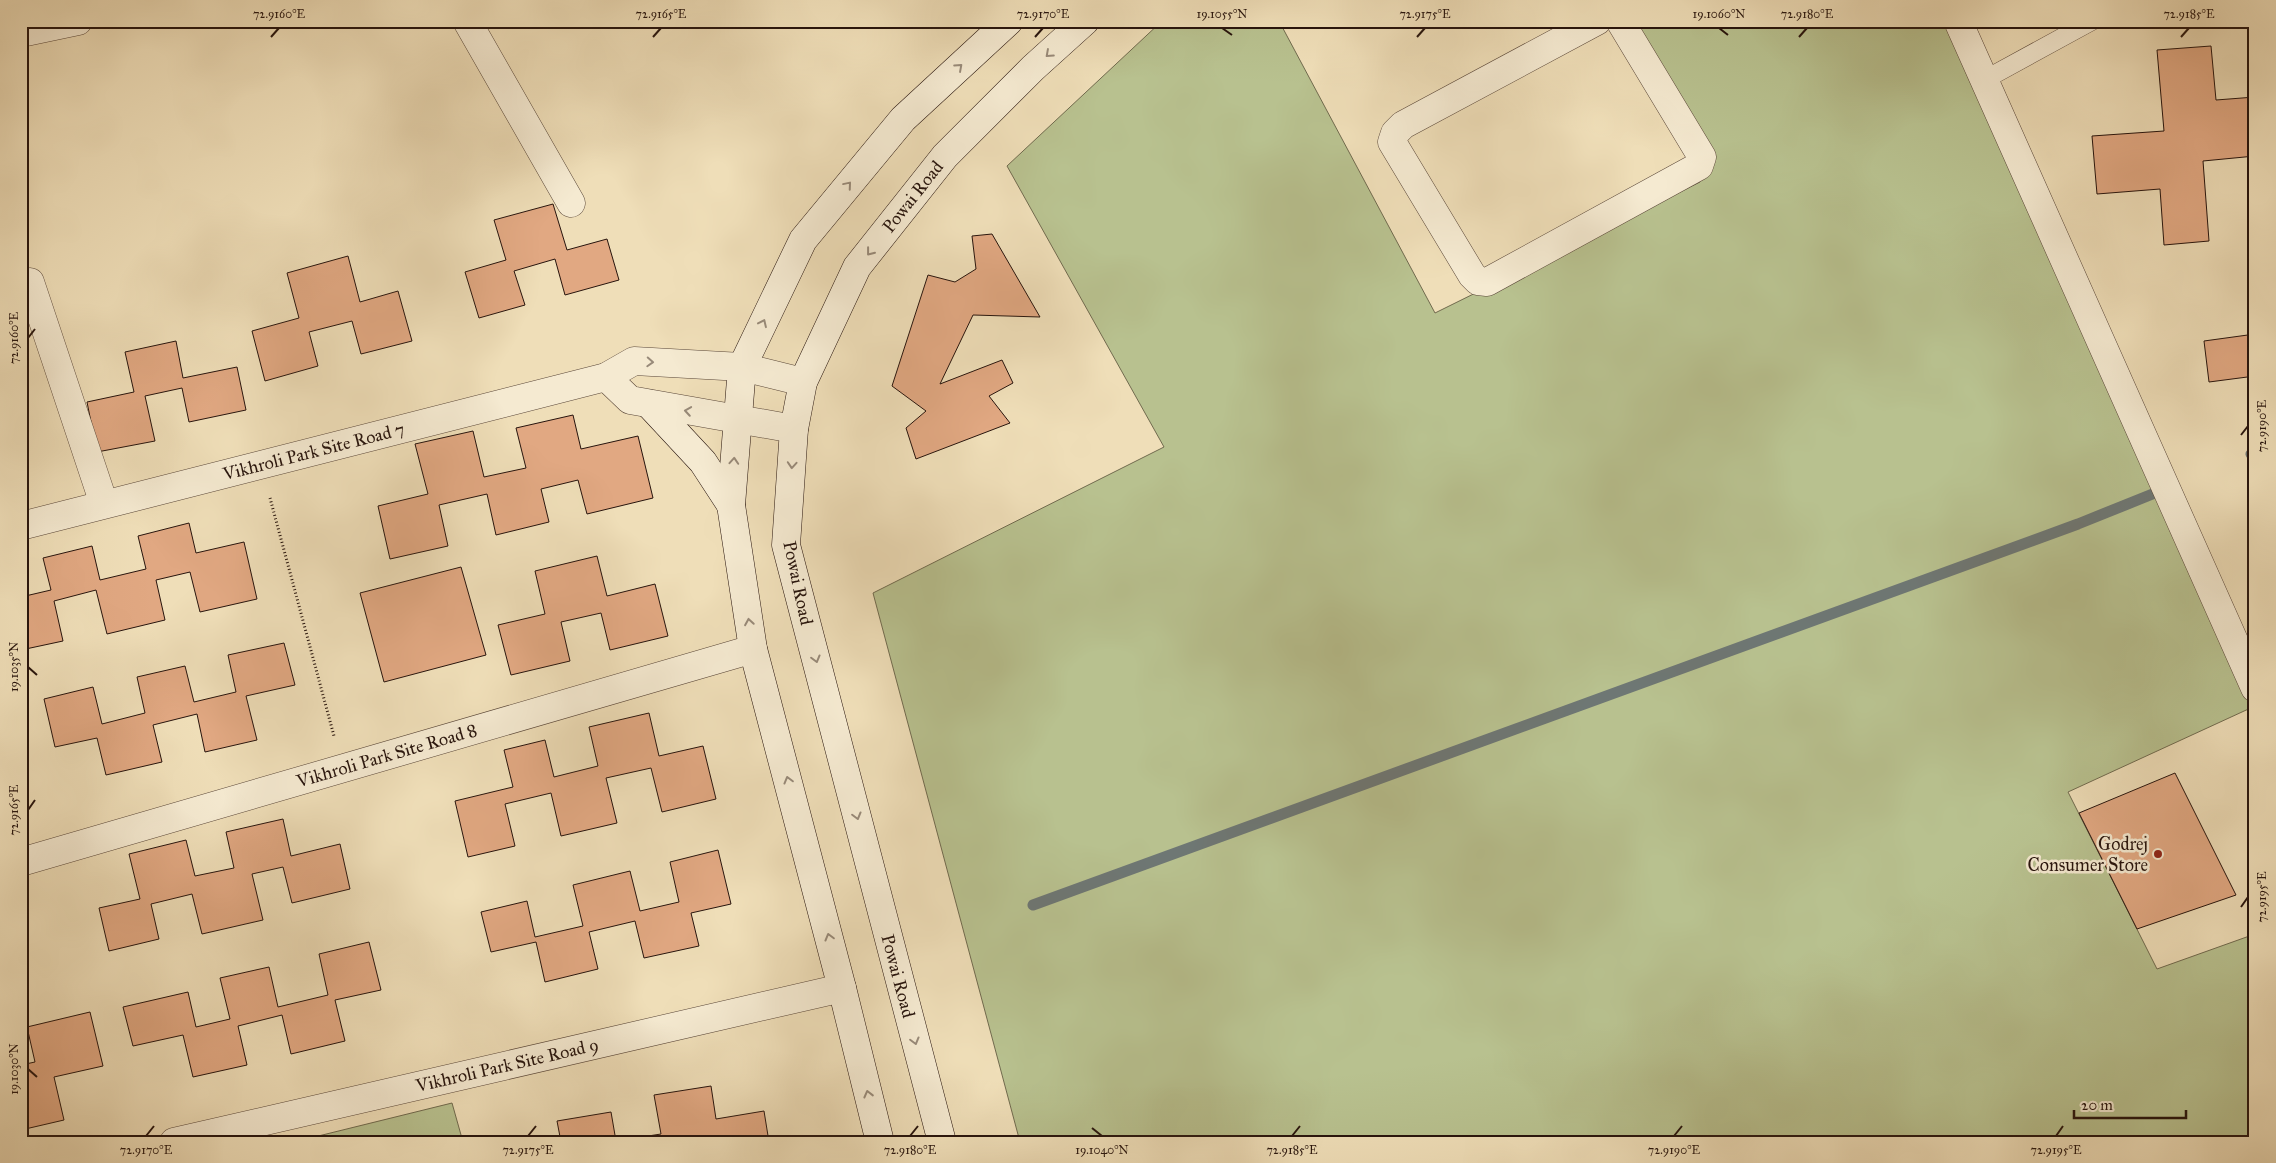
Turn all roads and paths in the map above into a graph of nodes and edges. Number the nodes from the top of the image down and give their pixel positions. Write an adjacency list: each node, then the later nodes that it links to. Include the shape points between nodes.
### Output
1 (78, 21): 9 (street)
2 (467, 21): 11 (street)
3 (1009, 21): 13 (street, one-way to 3, via 803,240 903,119)
4 (1085, 21): 15 (street, Powai Road, one-way to 15, via 945,156 858,267)
5 (1597, 21): 6 (street, via 1402,125 1394,133 1392,142 1478,281 1487,282 1702,162 1702,157)
6 (1620, 21)
7 (1958, 21): 10 (street)
8 (2092, 21): 10 (lane)
9 (21, 33)
10 (1984, 80): 24 (street)
11 (571, 203)
12 (30, 282): 20 (street)
13 (742, 367): 14 (street, Vikhroli Park Site Road 7, one-way to 13, via 634,361); 15 (street, Vikhroli Park Site Road 7); 17 (street)
14 (606, 377): 16 (street, via 630,400); 19 (street, Vikhroli Park Site Road 7)
15 (803, 382): 18 (street, Powai Road)
16 (649, 404): 17 (street, one-way to 16); 21 (street, via 703,462)
17 (736, 418): 18 (street); 21 (street, one-way to 17)
18 (794, 430): 30 (street, Powai Road, one-way to 30, via 786,545)
19 (261, 463): 20 (street, Vikhroli Park Site Road 7); 25 (path)
20 (104, 504): 22 (street, Vikhroli Park Site Road 7)
21 (731, 504): 23 (street, one-way to 21)
22 (21, 526)
23 (753, 649): 25 (street, Vikhroli Park Site Road 8); 27 (street, one-way to 23)
24 (2255, 688)
25 (342, 768): 26 (street, Vikhroli Park Site Road 8)
26 (21, 862)
27 (842, 988): 28 (street, Vikhroli Park Site Road 9); 29 (street, one-way to 27)
28 (174, 1142)
29 (880, 1142)
30 (942, 1142)

